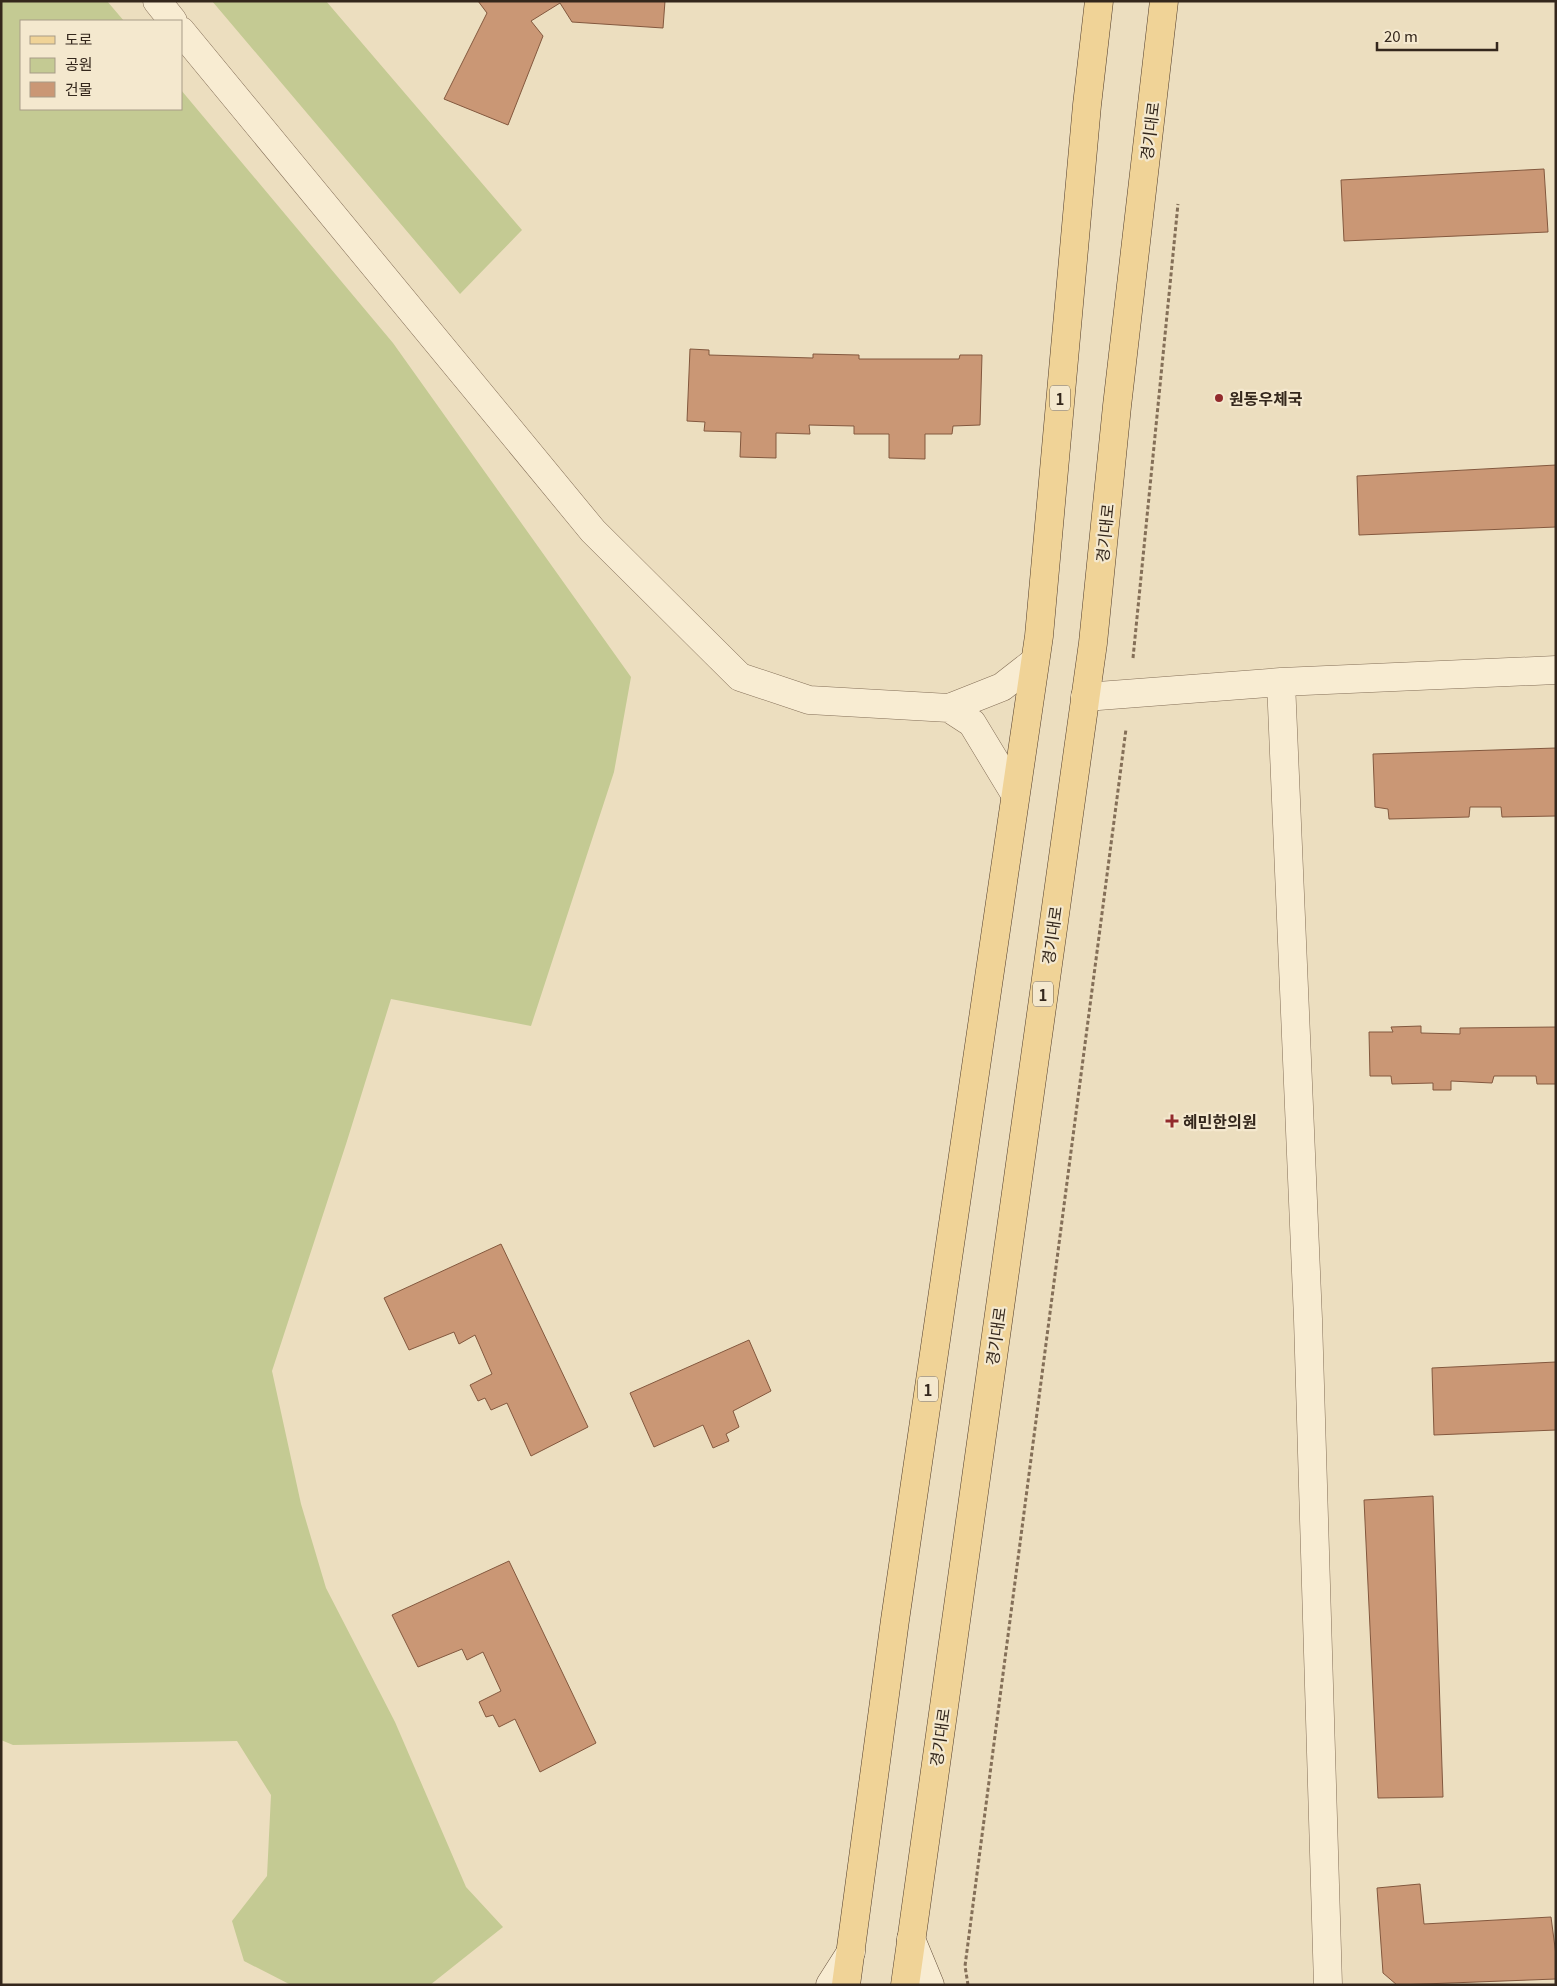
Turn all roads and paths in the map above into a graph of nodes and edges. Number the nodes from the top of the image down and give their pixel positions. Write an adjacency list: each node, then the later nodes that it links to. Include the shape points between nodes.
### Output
1 (157, 1): 4 (street)
2 (1099, 1): 7 (main road, 1)
3 (1164, 1): 11 (main road, 경기대로 / 1)
4 (173, 20)
5 (182, 32): 12 (street, via 593,531 740,677 809,700)
6 (1179, 199): 10 (path)
7 (1034, 662): 12 (street, via 1002,687); 13 (main road, 1)
8 (1556, 670): 9 (street)
9 (1281, 682): 10 (street); 21 (street, via 1308,1329)
10 (1130, 693): 11 (street); 20 (path, via 965,1966)
11 (1085, 697): 14 (main road, 경기대로 / 1)
12 (949, 708): 13 (street, via 972,723)
13 (1015, 794): 15 (main road, 1, via 896,1610)
14 (912, 1939): 18 (main road, 경기대로 / 1); 19 (street)
15 (852, 1952): 16 (street); 17 (main road, 1)
16 (830, 1985)
17 (846, 1985)
18 (905, 1985)
19 (930, 1985)
20 (968, 1985)
21 (1328, 1985)

